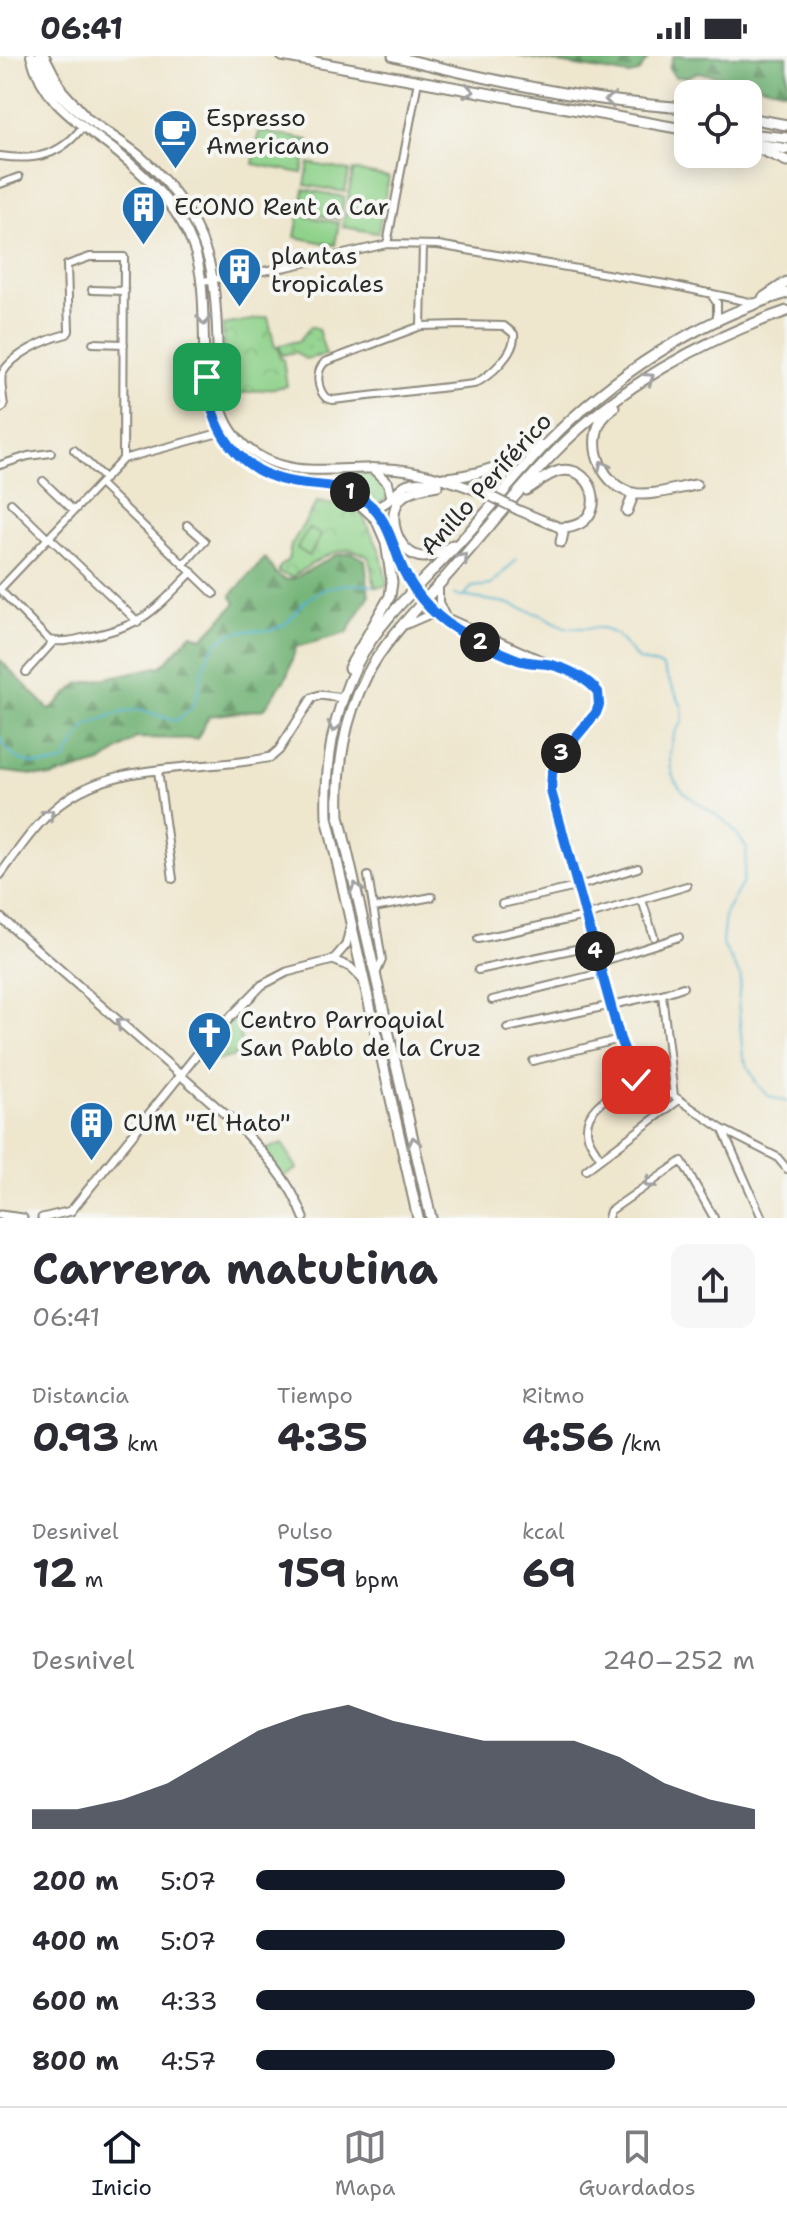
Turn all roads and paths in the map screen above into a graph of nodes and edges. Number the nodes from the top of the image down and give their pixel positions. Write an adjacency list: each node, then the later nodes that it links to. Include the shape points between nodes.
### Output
1 (31, 56): 11 (main road, via 50,97)
2 (38, 56): 8 (main road, via 56,91)
3 (44, 56): 8 (main road, via 62,91)
4 (282, 56): 6 (main road)
5 (393, 56): 7 (main road, one-way to 5, via 576,96)
6 (418, 81): 12 (main road, one-way to 12); 23 (street)
7 (674, 107)
8 (84, 115): 19 (main road)
9 (762, 121): 10 (main road)
10 (787, 125)
11 (83, 126): 18 (street, via 47,154 28,159); 19 (main road, via 94,127); 26 (main road, via 139,170 168,201 193,246)
12 (674, 127)
13 (762, 135): 14 (main road)
14 (787, 138)
15 (762, 145): 17 (main road)
16 (762, 149): 20 (main road)
17 (787, 149)
18 (0, 156)
19 (143, 158): 25 (main road, via 176,194 202,243)
20 (787, 161)
21 (19, 177): 22 (street)
22 (0, 184)
23 (387, 244): 24 (street); 25 (street)
24 (423, 245): 30 (street); 37 (street)
25 (213, 280): 26 (street); 42 (main road, via 219,399)
26 (203, 281): 42 (main road, one-way to 42, via 208,395 215,422)
27 (787, 282): 32 (main road)
28 (92, 290): 29 (street)
29 (125, 291): 39 (street); 41 (street, via 124,257 90,257 67,265 69,331 27,350 3,372)
30 (710, 293): 32 (street); 35 (street, via 717,303)
31 (787, 293): 32 (main road, Anillo Periférico)
32 (757, 302): 35 (main road, Anillo Periférico)
33 (787, 311): 36 (main road, Anillo Periférico)
34 (787, 318): 36 (main road)
35 (717, 321): 43 (main road, Anillo Periférico, via 636,367)
36 (750, 325): 40 (main road, Anillo Periférico, one-way to 36)
37 (421, 326): 37 (street, via 325,362 319,376 323,396 339,399 470,386 488,374 515,341 513,331 504,326)
38 (93, 343): 39 (street)
39 (124, 344): 46 (street)
40 (626, 392): 55 (main road, one-way to 40, via 609,479 595,447 601,421); 57 (main road, Anillo Periférico, via 555,452)
41 (0, 409)
42 (226, 431): 46 (street); 49 (main road, via 276,465); 54 (main road, via 232,448 270,474)
43 (553, 437): 52 (main road, via 486,472); 65 (main road, Anillo Periférico)
44 (74, 450): 51 (street)
45 (51, 453): 47 (street)
46 (123, 459): 51 (street)
47 (0, 465)
48 (372, 468): 49 (main road); 52 (main road, via 415,472); 56 (main road, via 388,483)
49 (341, 471): 54 (main road)
50 (43, 481): 60 (street)
51 (102, 481): 60 (street); 67 (street)
52 (440, 481): 56 (main road, via 412,481); 63 (main road, bridge, via 486,494); 65 (main road, via 398,503 394,518 402,544 412,554 434,556)
53 (696, 485): 55 (main road)
54 (342, 489): 59 (main road); 78 (main road, via 376,519 386,542 392,582 390,596 348,670)
55 (634, 493): 61 (main road)
56 (391, 495): 59 (main road)
57 (516, 496): 63 (main road, via 556,472 570,471 585,479 594,496 591,514 578,526); 69 (main road, Anillo Periférico, one-way to 57)
58 (11, 503): 64 (street)
59 (374, 508): 76 (main road, bridge, via 417,592 441,619 516,659)
60 (74, 511): 64 (street)
61 (627, 511)
62 (187, 525): 67 (street, via 205,541)
63 (561, 528): 66 (main road)
64 (49, 538): 70 (street); 73 (street)
65 (462, 539): 78 (main road, Anillo Periférico, via 385,623)
66 (561, 542)
67 (184, 564): 68 (street)
68 (192, 572): 71 (street); 73 (street)
69 (439, 585): 72 (street); 74 (main road, Anillo Periférico)
70 (0, 590): 75 (street)
71 (214, 594)
72 (446, 617): 74 (street, via 420,617); 76 (street)
73 (138, 622): 75 (street)
74 (403, 626): 102 (main road, Anillo Periférico, one-way to 74, via 339,816 338,778 353,705 368,671)
75 (53, 642): 77 (street)
76 (551, 665): 86 (street, via 589,682 600,699 596,713 552,773 554,801)
77 (26, 672)
78 (347, 688): 79 (main road, Anillo Periférico)
79 (343, 698): 80 (street, via 312,698 271,757); 91 (main road, Anillo Periférico, one-way to 91, via 325,778 327,817)
80 (158, 771): 82 (street, one-way to 80, via 39,823 77,792 90,784); 84 (street)
81 (638, 868): 86 (street)
82 (0, 875)
83 (368, 876): 90 (street)
84 (173, 879)
85 (687, 886): 88 (street)
86 (577, 887): 89 (street); 92 (street)
87 (432, 897): 90 (street)
88 (642, 900): 92 (street); 94 (street)
89 (502, 904)
90 (374, 908): 102 (street, via 382,960)
91 (348, 915): 98 (street, via 346,945); 103 (main road, Anillo Periférico)
92 (586, 916): 96 (street); 97 (street)
93 (0, 917): 111 (street, one-way to 93)
94 (654, 937)
95 (679, 937): 99 (street)
96 (478, 939)
97 (594, 945): 99 (street); 100 (street)
98 (333, 960): 103 (street); 111 (street, via 262,985)
99 (598, 963): 101 (street)
100 (478, 970)
101 (601, 973): 106 (street); 107 (street)
102 (376, 974): 125 (main road, Anillo Periférico, one-way to 102)
103 (363, 979): 124 (main road, Anillo Periférico)
104 (683, 987): 105 (street)
105 (662, 994): 107 (street); 113 (street)
106 (492, 1000)
107 (609, 1004): 108 (street); 109 (street)
108 (507, 1028)
109 (620, 1039): 110 (street); 112 (street)
110 (533, 1061)
111 (180, 1075): 122 (street, via 71,1211); 123 (street, via 262,1151)
112 (636, 1080): 113 (street); 117 (street, via 595,1106 587,1135)
113 (677, 1098): 114 (street); 117 (street)
114 (722, 1129): 116 (street); 128 (street)
115 (787, 1156): 116 (street)
116 (777, 1157): 118 (street)
117 (601, 1159): 119 (street)
118 (787, 1169)
119 (586, 1170)
120 (0, 1215): 121 (street)
121 (23, 1218)
122 (42, 1218)
123 (304, 1218)
124 (418, 1218)
125 (431, 1218)
126 (608, 1218): 127 (street, one-way to 126, via 682,1161 610,1211)
127 (714, 1218)
128 (762, 1218)

